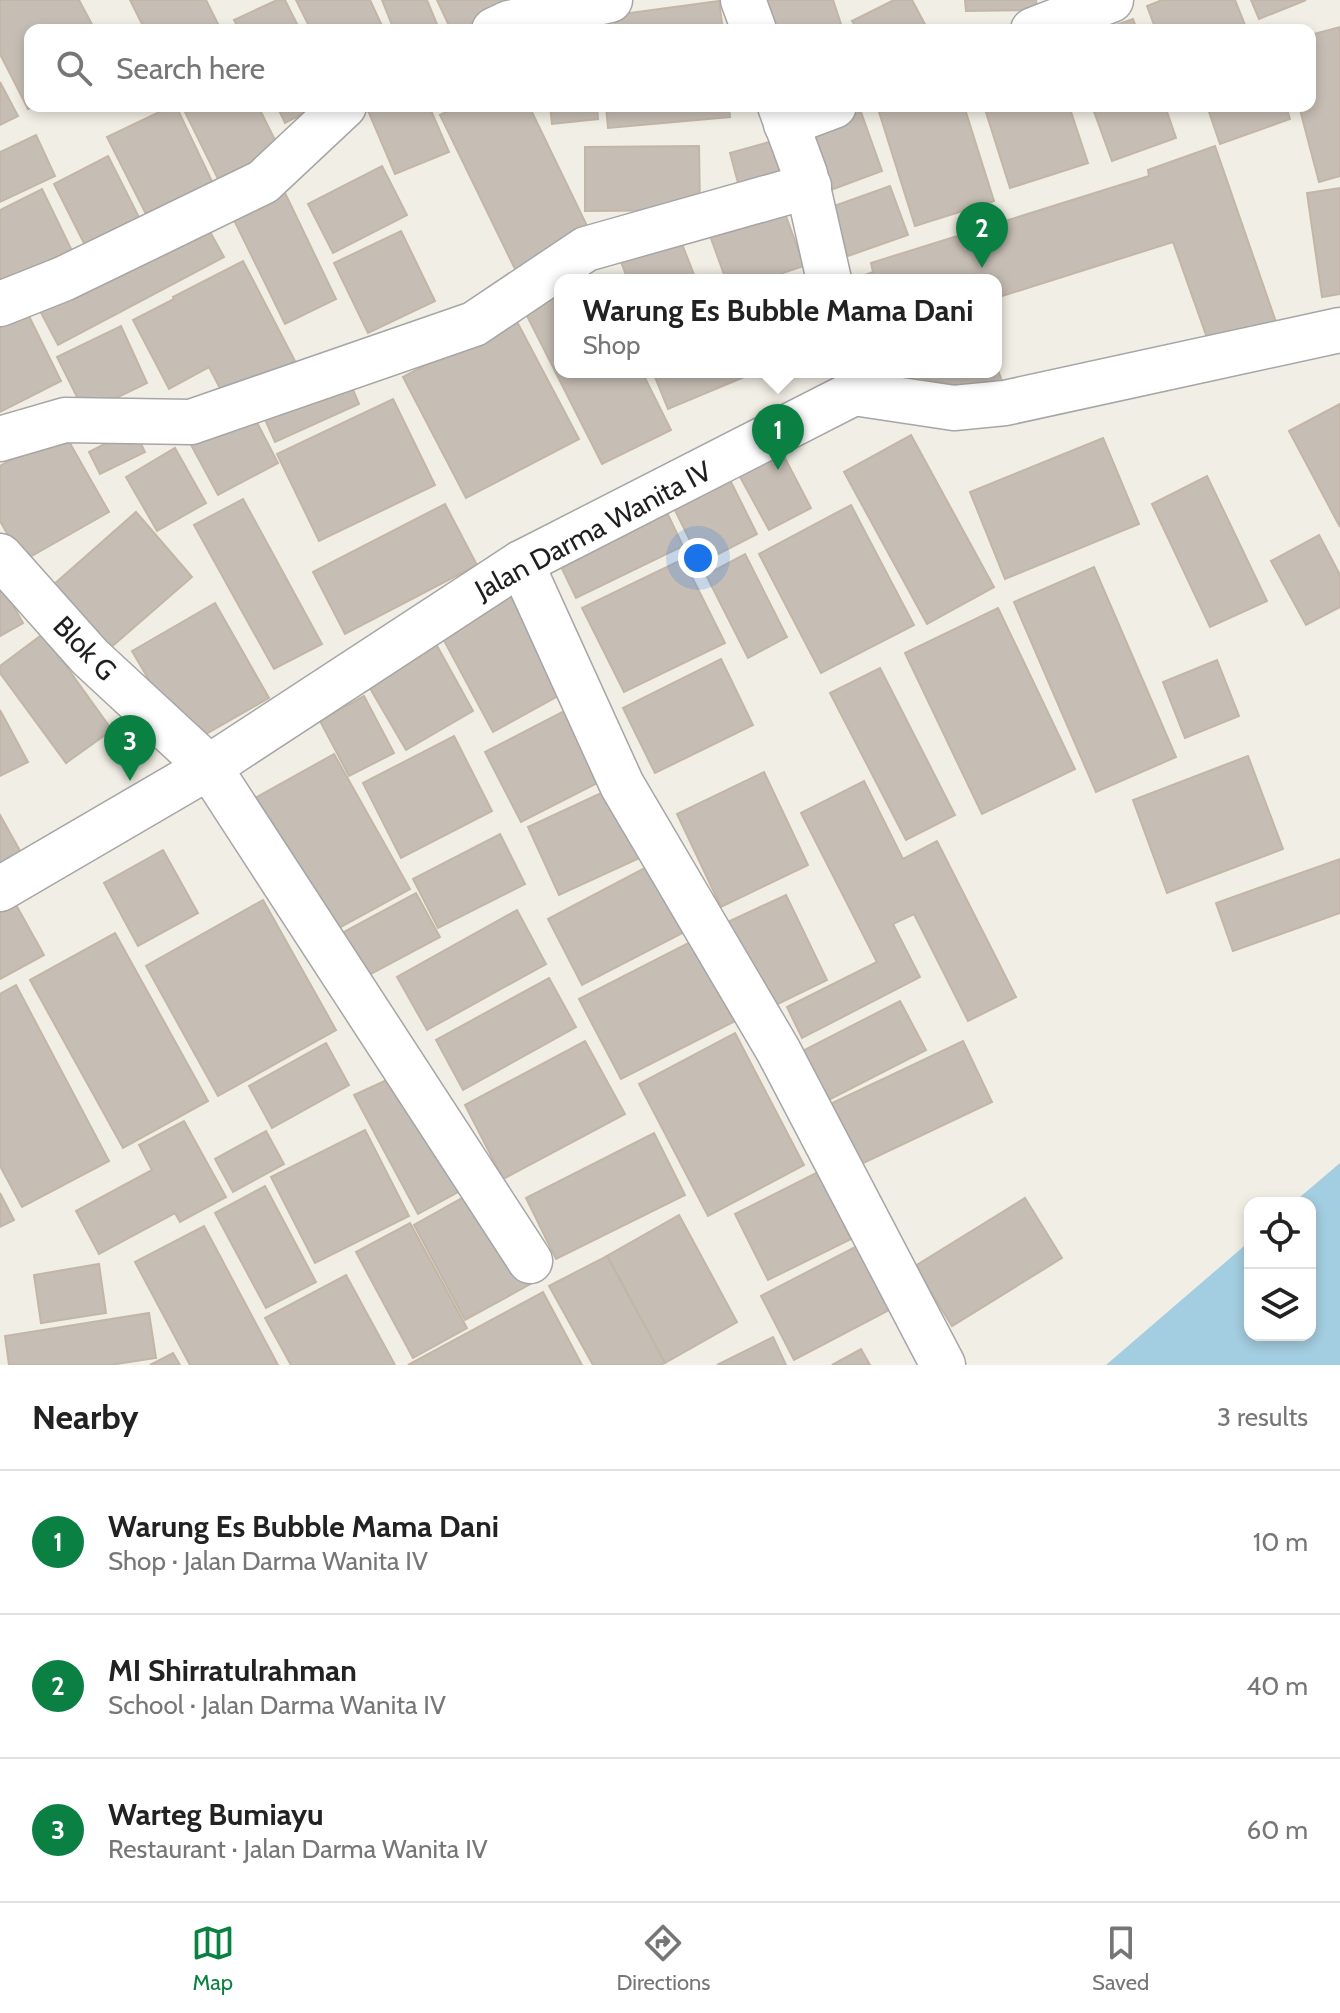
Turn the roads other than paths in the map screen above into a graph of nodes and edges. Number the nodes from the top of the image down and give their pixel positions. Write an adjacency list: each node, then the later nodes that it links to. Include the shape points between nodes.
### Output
1 (610, 0): 4 (street)
2 (743, 0): 5 (street)
3 (1111, 0): 6 (street)
4 (507, 24)
5 (752, 24)
6 (1049, 24)
7 (338, 112): 11 (street, via 263,182)
8 (783, 115): 9 (street)
9 (809, 186): 10 (street); 14 (street, via 586,249 474,324 191,422 65,420)
10 (828, 274)
11 (0, 304)
12 (1340, 330): 13 (street, Jalan Darma Wanita IV, via 1005,403 954,408)
13 (851, 382): 16 (street, Jalan Darma Wanita IV)
14 (0, 439)
15 (0, 556): 17 (street, Blok G, via 90,657)
16 (521, 563): 17 (street, Jalan Darma Wanita IV); 20 (street, via 622,785 778,1050)
17 (209, 767): 18 (street, Jalan Darma Wanita IV); 19 (street, Blok G)
18 (0, 889)
19 (530, 1261)
20 (943, 1365)

